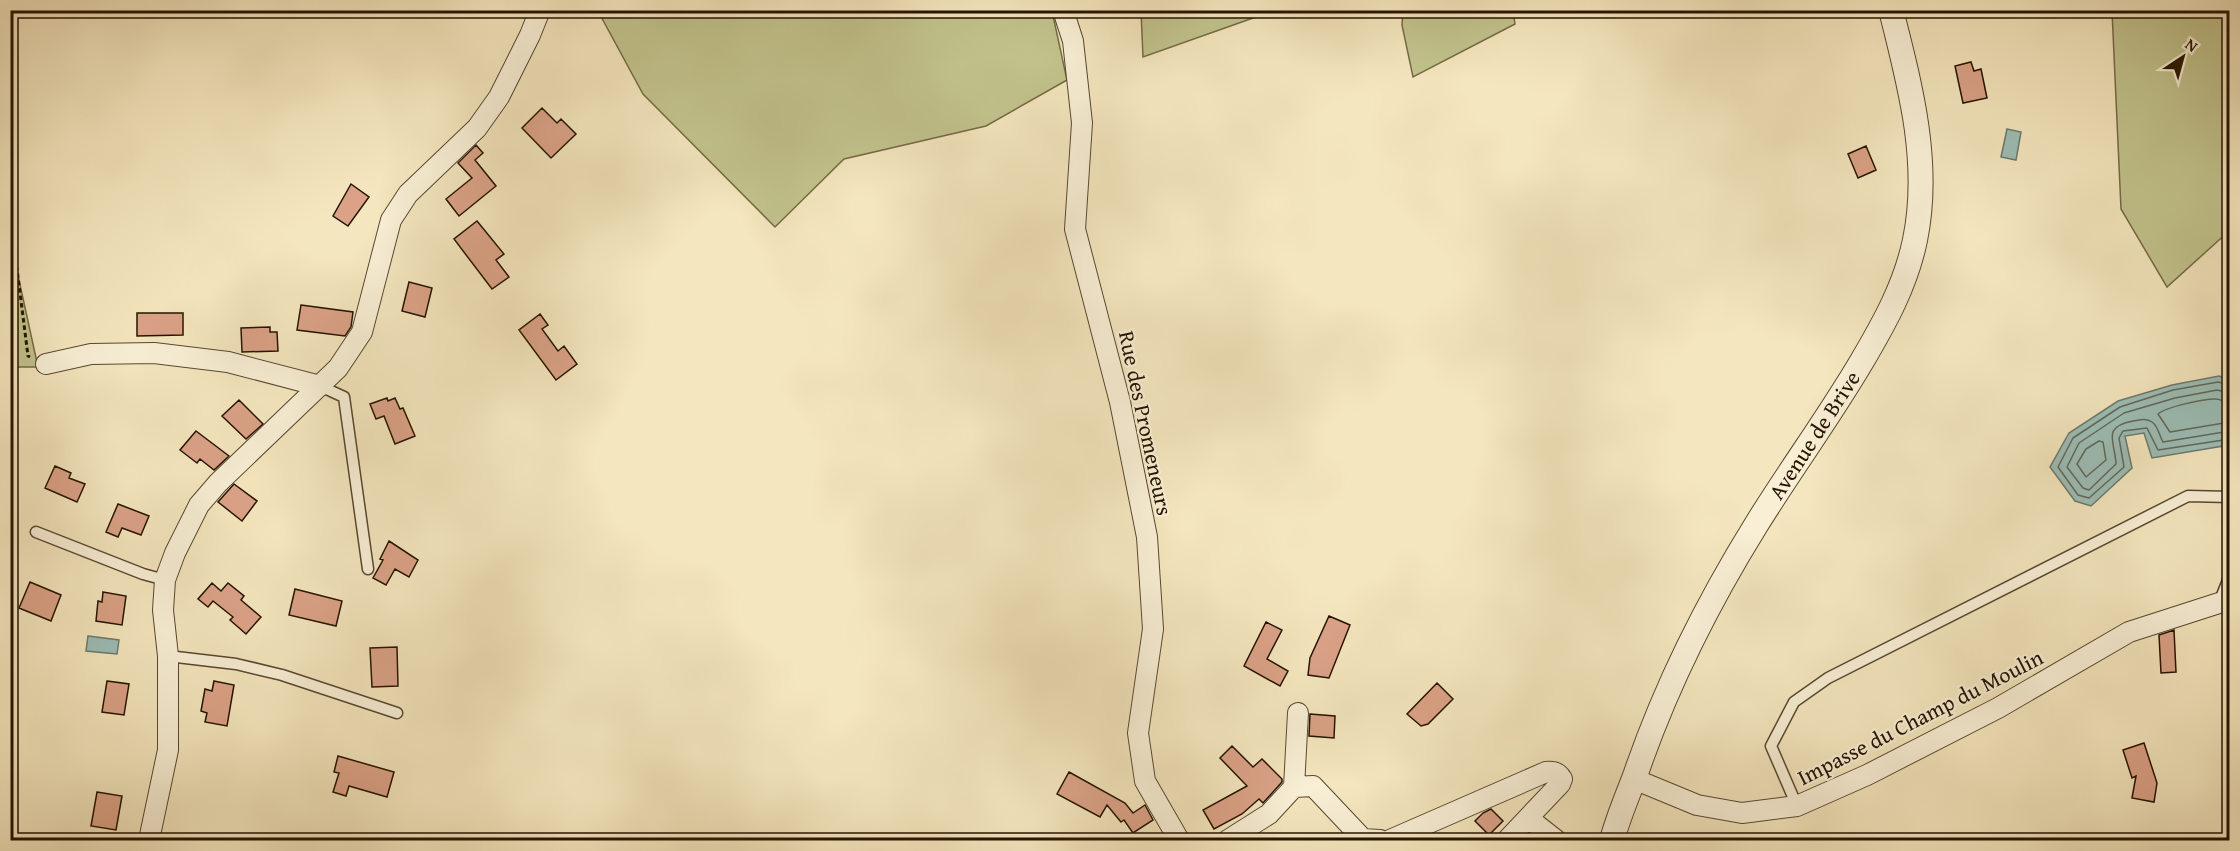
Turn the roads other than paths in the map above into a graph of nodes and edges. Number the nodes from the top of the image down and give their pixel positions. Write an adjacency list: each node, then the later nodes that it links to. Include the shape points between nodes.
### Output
1 (540, 10): 5 (street, via 499,97 477,128 408,194 390,220 362,332 338,368)
2 (1063, 10): 20 (street, Rue des Promeneurs, via 1072,41 1082,123 1075,229 1120,402 1147,537 1153,629 1138,733 1145,781)
3 (1891, 10): 15 (street, Avenue de Brive, via 1913,101 1920,156 1920,201 1905,279 1886,320 1832,411 1727,575 1660,707)
4 (46, 364): 5 (street, via 91,354 154,353 228,362)
5 (320, 386): 8 (lane, via 344,397); 10 (street, via 199,505)
6 (2229, 497): 17 (lane, via 2188,496 1828,678 1794,702 1772,746)
7 (36, 532): 10 (lane)
8 (369, 569)
9 (2229, 575): 11 (lane)
10 (165, 580): 12 (street, via 163,610)
11 (2219, 603): 17 (street, Impasse du Champ du Moulin, via 2129,632 1998,708)
12 (168, 656): 13 (lane, via 236,664 282,675); 19 (street, via 168,750)
13 (397, 713)
14 (1298, 713): 16 (street)
15 (1634, 779): 17 (street, Impasse du Champ du Moulin, via 1697,805 1742,813); 26 (street, Avenue de Brive)
16 (1294, 787): 21 (street, via 1269,814); 22 (street, via 1313,786 1363,839)
17 (1797, 806)
18 (1528, 818): 23 (street, via 1560,784 1559,774 1546,772); 24 (street); 25 (street)
19 (149, 840)
20 (1179, 840)
21 (1228, 840)
22 (1380, 840)
23 (1390, 840)
24 (1508, 840)
25 (1556, 840)
26 (1612, 840)

